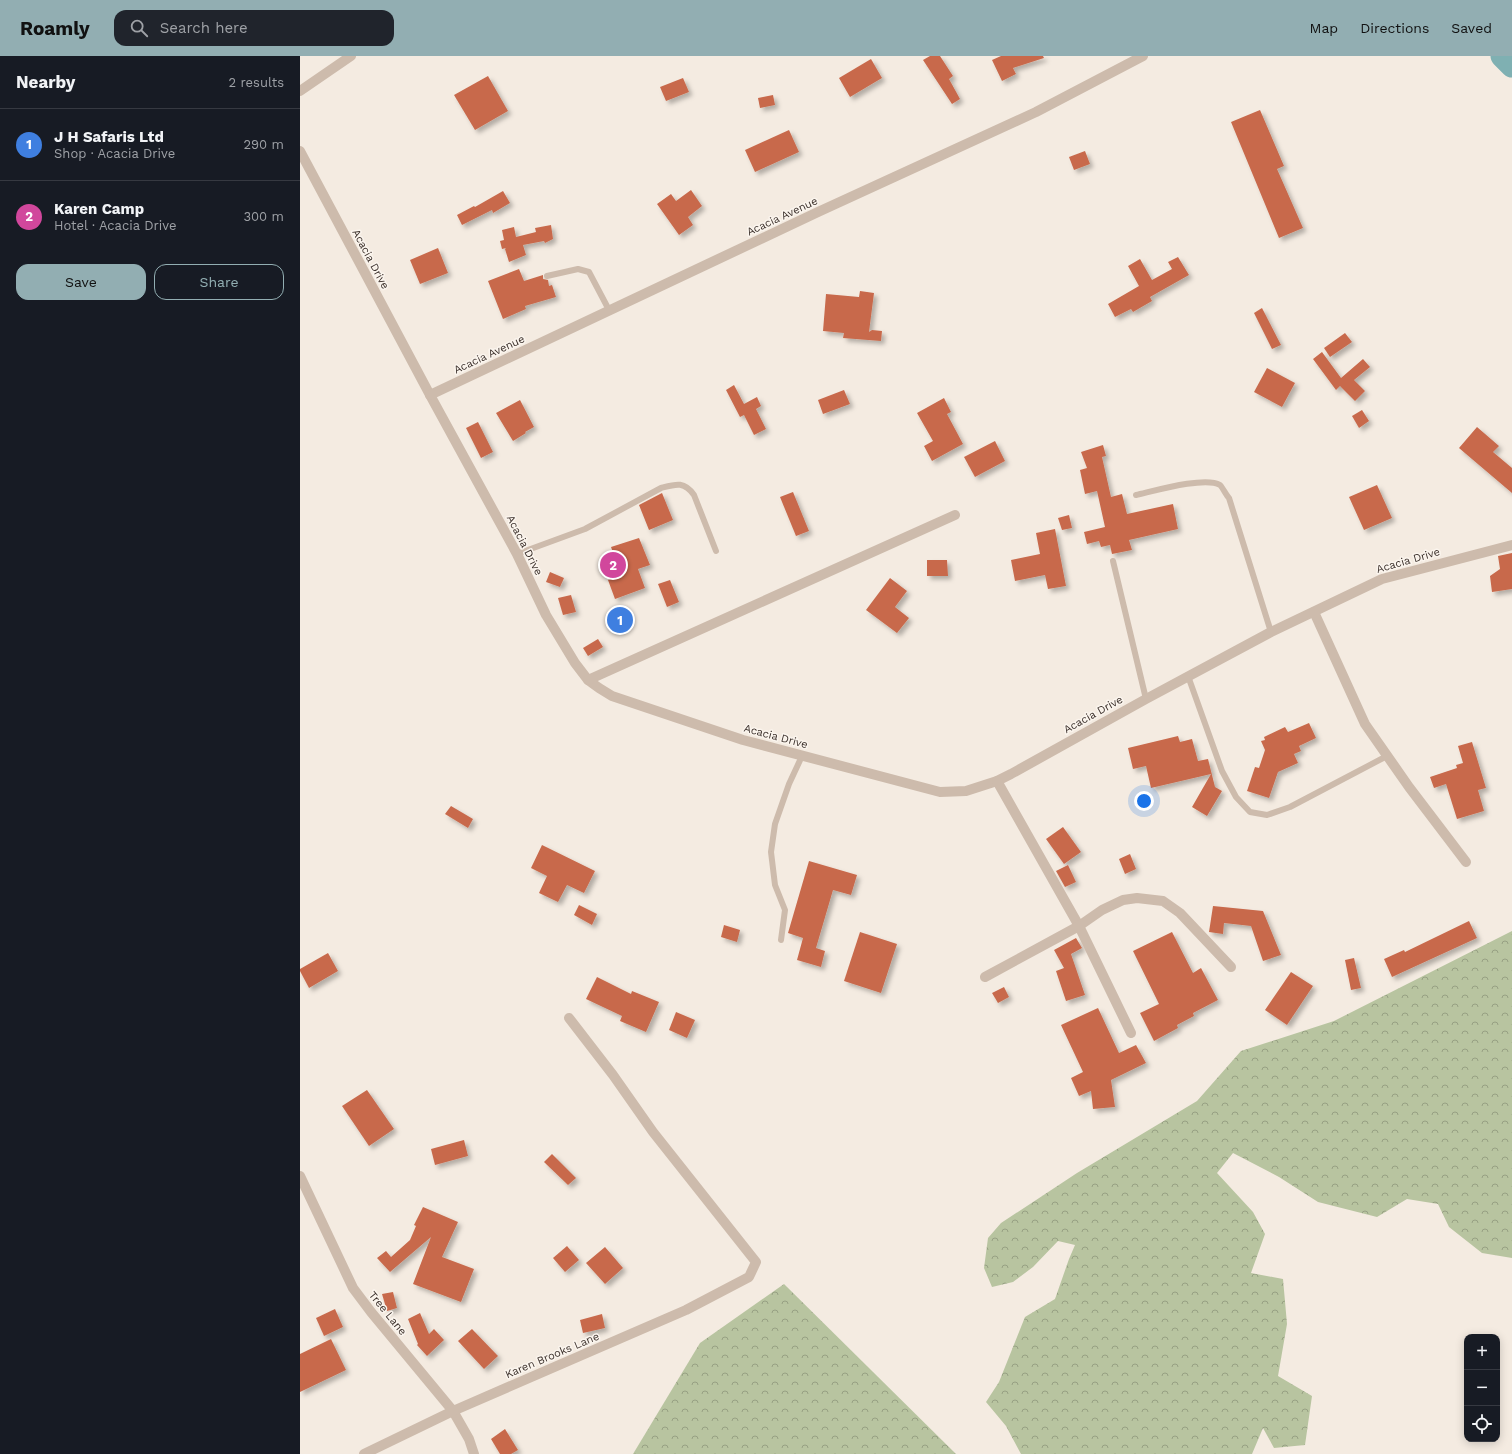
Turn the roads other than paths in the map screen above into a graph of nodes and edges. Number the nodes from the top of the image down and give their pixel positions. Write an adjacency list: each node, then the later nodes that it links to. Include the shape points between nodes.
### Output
1 (351, 56): 3 (street)
2 (1143, 56): 6 (street, Acacia Avenue, via 1036,112)
3 (300, 91)
4 (300, 151): 7 (street, Acacia Drive)
5 (547, 276): 6 (lane, via 578,269 589,272)
6 (609, 310): 7 (street, Acacia Avenue)
7 (430, 395): 12 (street, Acacia Drive)
8 (1136, 495): 15 (lane, via 1209,481 1221,486 1229,498)
9 (955, 515): 17 (street)
10 (1512, 545): 14 (street, Acacia Drive, via 1382,579)
11 (716, 551): 12 (lane, via 694,495 684,485 675,485 661,488 585,529)
12 (518, 554): 17 (street, Acacia Drive, via 546,615 574,663)
13 (1113, 561): 18 (lane)
14 (1314, 612): 15 (street, Acacia Drive); 20 (street, via 1366,724)
15 (1271, 632): 16 (street, Acacia Drive)
16 (1188, 676): 18 (street, Acacia Drive); 20 (lane, via 1222,771 1236,797 1250,812 1267,815 1290,806)
17 (588, 680): 19 (street, Acacia Drive, via 612,696 743,740)
18 (1146, 699): 21 (street, Acacia Drive)
19 (802, 756): 21 (street, Acacia Drive, via 940,792 966,791); 24 (lane, via 775,824 771,852 774,885 785,910)
20 (1387, 756): 22 (street)
21 (996, 781): 23 (street)
22 (1466, 862)
23 (1079, 926): 25 (street, via 1102,910 1123,900 1137,898 1163,901 1180,914); 26 (street); 28 (street)
24 (781, 940)
25 (1231, 967)
26 (985, 977)
27 (569, 1018): 31 (street, Karen Brooks Lane, via 653,1132 756,1262 749,1277 686,1310)
28 (1131, 1033)
29 (300, 1176): 30 (street, Tree Lane)
30 (303, 1194): 31 (street, Tree Lane, via 353,1288)
31 (453, 1411): 32 (street, Karen Brooks Lane); 33 (street, Tree Lane, via 469,1439)
32 (364, 1454)
33 (474, 1454)

